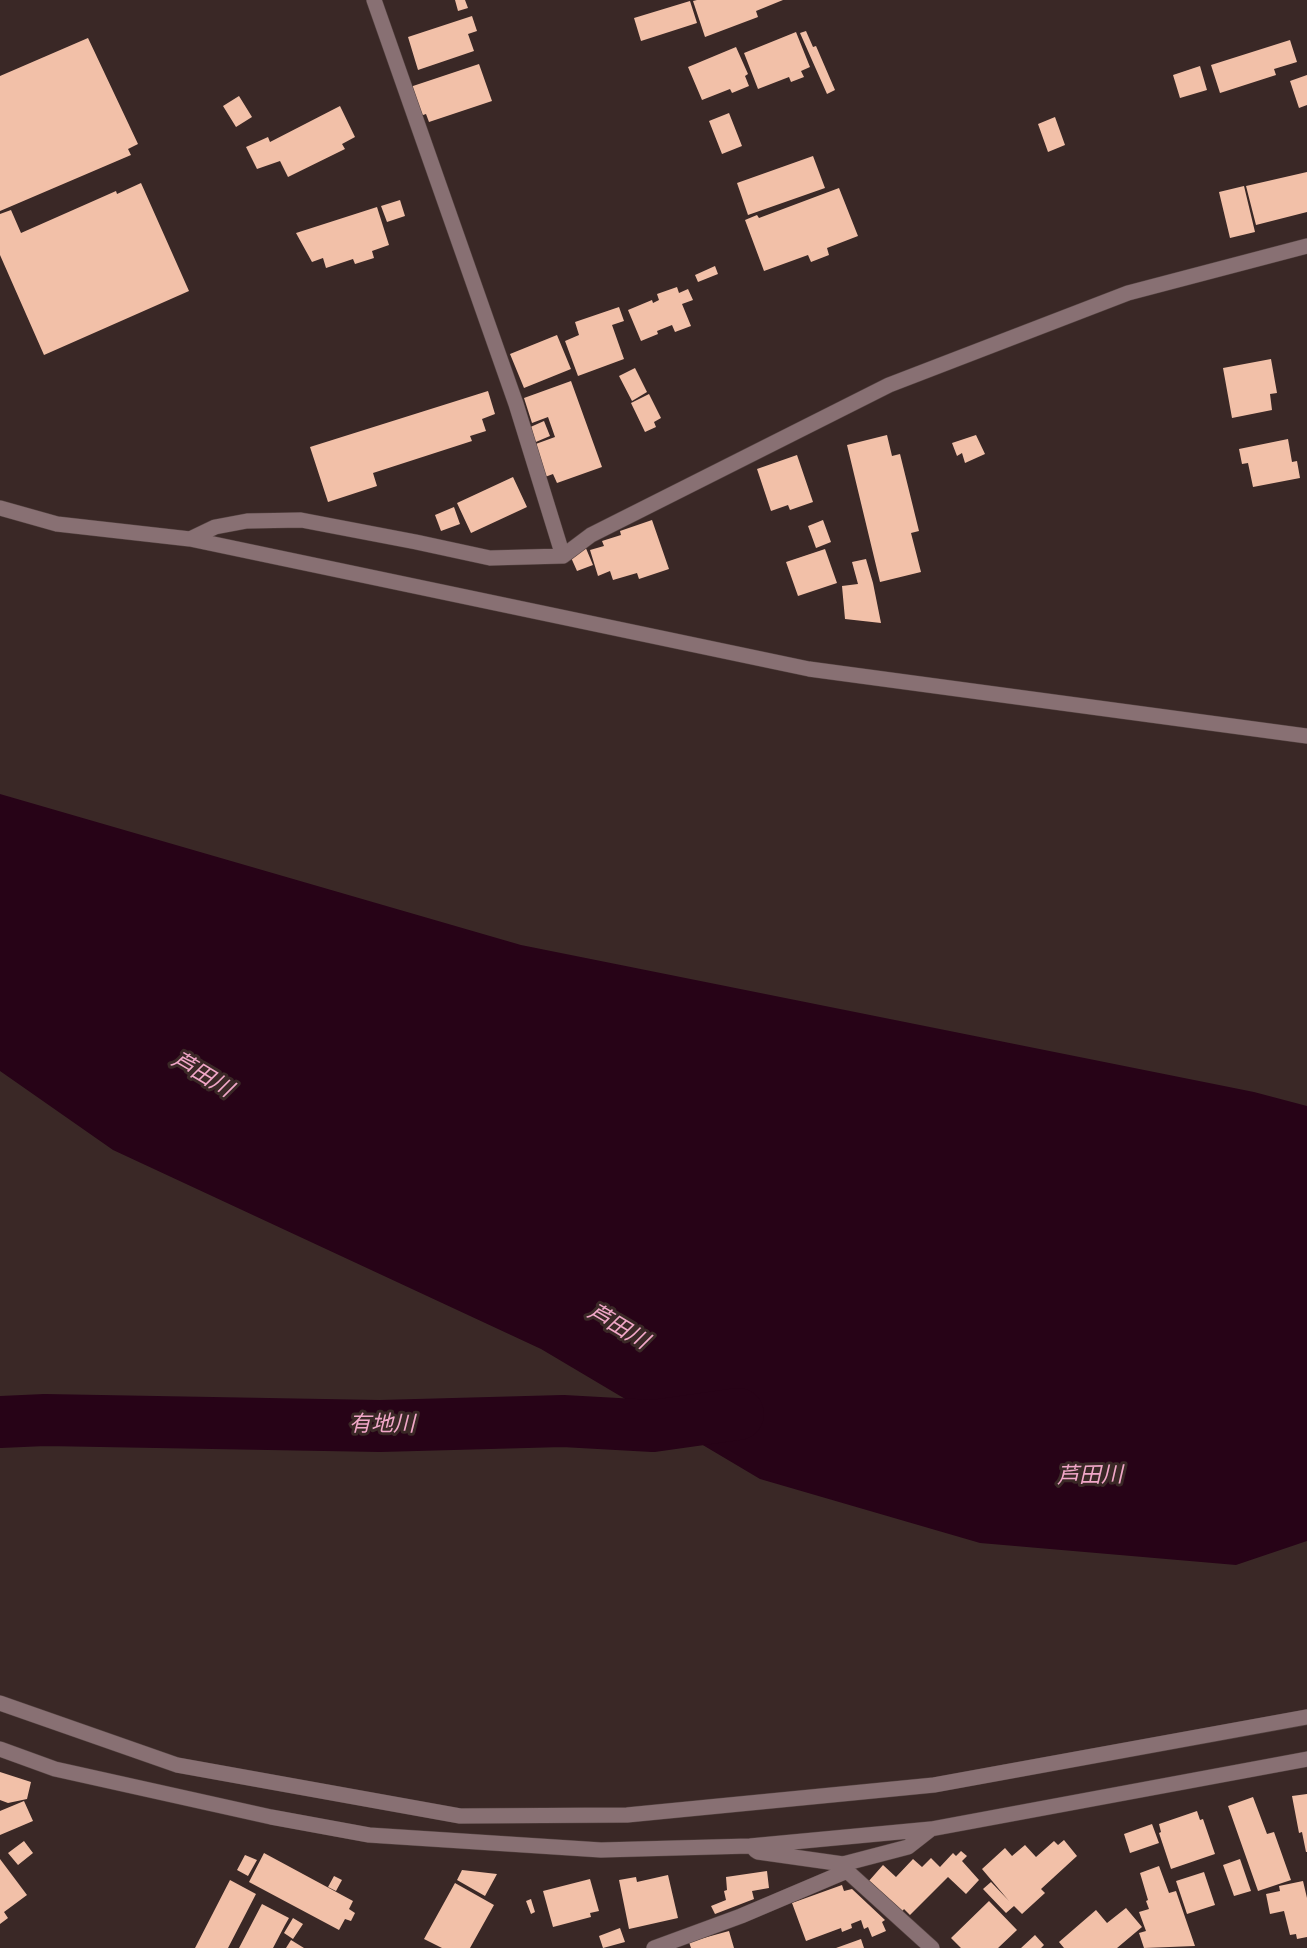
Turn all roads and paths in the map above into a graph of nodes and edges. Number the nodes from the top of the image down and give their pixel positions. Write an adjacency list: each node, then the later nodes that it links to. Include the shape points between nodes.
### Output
1 (374, 0): 5 (street, via 516,404)
2 (1307, 246): 5 (street, via 1128,293 889,385 591,535)
3 (0, 508): 4 (street, via 57,524)
4 (190, 538): 5 (street, via 215,527 247,521 301,520 490,558); 6 (street, via 809,669)
5 (562, 556)
6 (1307, 736)
7 (0, 1703): 8 (street, via 177,1765 460,1816 627,1815 934,1785)
8 (1307, 1717)
9 (0, 1749): 12 (street, via 55,1769 369,1835 602,1850)
10 (1307, 1759): 11 (street)
11 (931, 1829): 12 (street); 13 (street, via 908,1847)
12 (750, 1845): 13 (street, via 758,1852)
13 (845, 1867): 14 (street, via 741,1916); 15 (street)
14 (654, 1948)
15 (932, 1948)

